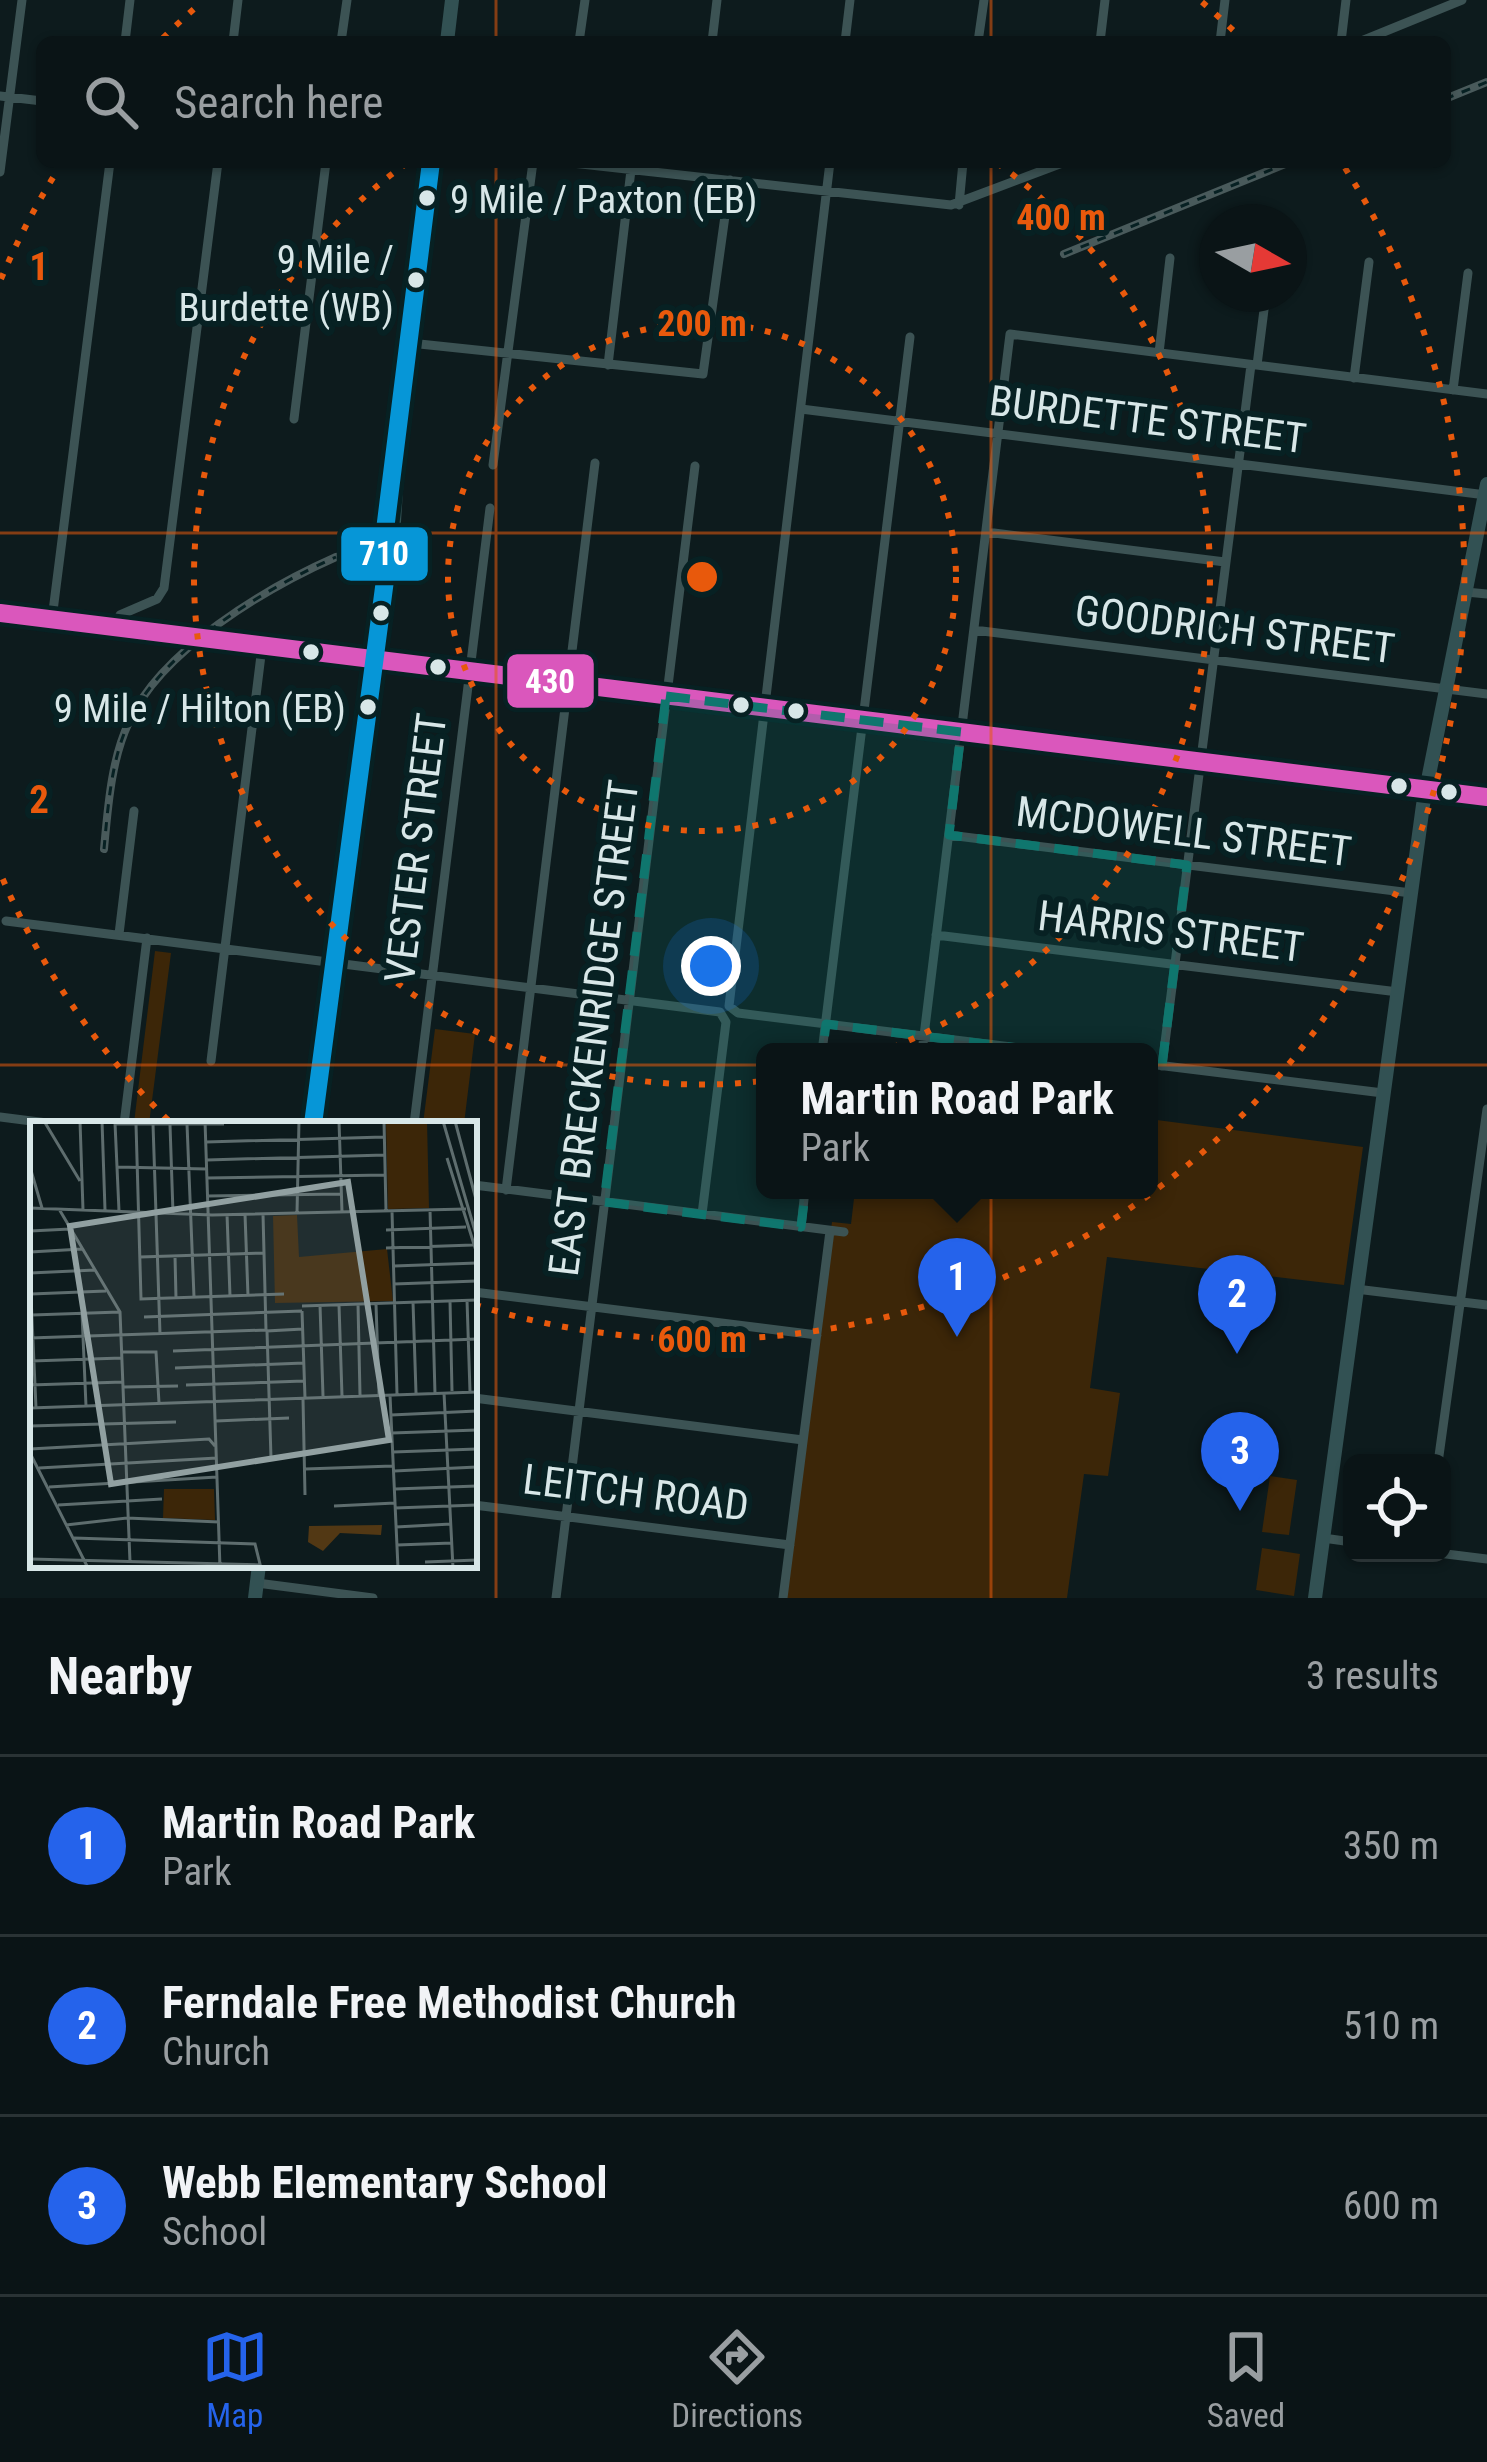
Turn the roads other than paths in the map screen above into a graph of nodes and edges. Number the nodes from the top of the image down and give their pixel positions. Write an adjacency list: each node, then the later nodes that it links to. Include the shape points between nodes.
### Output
1 (22, 0): 26 (street)
2 (130, 0): 14 (street)
3 (238, 0): 15 (street)
4 (347, 0): 16 (street)
5 (452, 0): 17 (street)
6 (585, 0): 18 (street)
7 (717, 0): 19 (street)
8 (850, 0): 20 (street)
9 (984, 0): 21 (street)
10 (1105, 0): 22 (street)
11 (1225, 0): 23 (street)
12 (1346, 0): 24 (street)
13 (1462, 0): 25 (street)
14 (126, 36)
15 (234, 36)
16 (342, 36)
17 (448, 36)
18 (580, 36)
19 (713, 36)
20 (846, 36)
21 (979, 36)
22 (1101, 36)
23 (1221, 36)
24 (1342, 36)
25 (1374, 36)
26 (5, 97): 27 (street); 39 (street)
27 (36, 100)
28 (109, 168): 72 (street)
29 (217, 168): 73 (street, via 163,592 120,615)
30 (325, 168): 58 (street)
31 (430, 168): 49 (street)
32 (532, 168): 51 (street)
33 (615, 168): 38 (street)
34 (696, 168): 40 (street)
35 (829, 168): 42 (street)
36 (962, 168): 43 (street)
37 (1050, 168): 43 (street)
38 (632, 170): 40 (street); 52 (street)
39 (0, 172)
40 (695, 177): 41 (street)
41 (730, 181): 42 (street); 52 (street, via 703,374)
42 (827, 192): 43 (street); 57 (street)
43 (959, 205)
44 (1170, 258): 50 (street)
45 (1369, 262): 54 (street)
46 (1468, 273): 55 (street)
47 (1263, 312): 53 (street)
48 (910, 337): 59 (street)
49 (410, 343): 51 (street); 77 (street, via 400,483)
50 (1159, 353): 53 (street); 60 (street, via 1010,334)
51 (509, 354): 52 (street); 63 (street)
52 (608, 365)
53 (1254, 365): 54 (street); 61 (street)
54 (1354, 377): 55 (street)
55 (1453, 390): 56 (street)
56 (1487, 394)
57 (801, 409): 59 (street, BURDETTE STREET); 83 (street)
58 (294, 419)
59 (899, 421): 60 (street, BURDETTE STREET); 84 (street)
60 (998, 434): 61 (street, BURDETTE STREET); 67 (street)
61 (1238, 463): 65 (street, BURDETTE STREET); 68 (street)
62 (596, 464): 79 (street)
63 (493, 465)
64 (694, 466): 82 (street, EAST BRECKENRIDGE STREET)
65 (1486, 492): 69 (street)
66 (490, 508): 78 (street, VESTER STREET)
67 (986, 532): 68 (street); 74 (street)
68 (1225, 562): 76 (street)
69 (1466, 592): 70 (street); 80 (street)
70 (1487, 594)
71 (0, 613): 72 (street)
72 (52, 619): 73 (street)
73 (115, 627): 75 (street)
74 (974, 630): 76 (street, GOODRICH STREET); 85 (street)
75 (262, 647): 77 (street); 97 (street)
76 (1214, 660): 80 (street, GOODRICH STREET); 86 (street)
77 (373, 663): 78 (street); 98 (street)
78 (470, 671): 79 (street); 100 (street, VESTER STREET)
79 (568, 683): 82 (street); 101 (street)
80 (1447, 689): 81 (street, GOODRICH STREET); 87 (street)
81 (1487, 694)
82 (666, 696): 83 (street); 103 (street, EAST BRECKENRIDGE STREET)
83 (764, 708): 84 (street); 104 (street, via 728,1002 738,1013)
84 (863, 720): 85 (street); 104 (street)
85 (961, 732): 86 (street); 90 (street)
86 (1200, 761): 87 (street); 91 (street)
87 (1426, 789): 88 (street); 92 (street)
88 (1487, 797)
89 (134, 811): 94 (street)
90 (949, 835): 91 (street, MCDOWELL STREET); 95 (street)
91 (1186, 865): 92 (street, MCDOWELL STREET); 99 (street)
92 (1411, 892): 102 (street)
93 (6, 921): 94 (street)
94 (119, 934): 96 (street)
95 (936, 935): 99 (street, HARRIS STREET); 105 (street)
96 (147, 938): 97 (street); 116 (street)
97 (225, 947): 98 (street); 109 (street)
98 (333, 962): 100 (street); 117 (street)
99 (1174, 964): 102 (street, HARRIS STREET); 111 (street)
100 (432, 975): 101 (street); 118 (street, VESTER STREET)
101 (530, 988): 103 (street); 120 (street)
102 (1398, 992): 112 (street)
103 (629, 1000): 122 (street, EAST BRECKENRIDGE STREET); 123 (street, via 725,1018)
104 (826, 1024): 105 (street); 106 (street)
105 (924, 1036): 107 (street); 108 (street)
106 (823, 1043)
107 (923, 1043)
108 (980, 1043)
109 (211, 1061)
110 (1158, 1065): 111 (street)
111 (1162, 1066): 112 (street)
112 (1383, 1094): 127 (street)
113 (1487, 1109): 129 (street)
114 (0, 1117): 115 (street)
115 (31, 1121)
116 (124, 1121)
117 (313, 1121)
118 (414, 1121)
119 (477, 1186): 120 (street)
120 (506, 1190): 122 (street)
121 (804, 1199): 124 (street)
122 (604, 1202): 123 (street); 131 (street, EAST BRECKENRIDGE STREET)
123 (702, 1214): 124 (street)
124 (800, 1227): 125 (street)
125 (830, 1231): 126 (street); 132 (street)
126 (844, 1232)
127 (1357, 1289): 129 (street); 139 (street)
128 (477, 1292): 131 (street)
129 (1460, 1302): 130 (street); 136 (street)
130 (1487, 1305)
131 (592, 1307): 132 (street); 134 (street, EAST BRECKENRIDGE STREET)
132 (817, 1336): 135 (street)
133 (477, 1398): 134 (street)
134 (579, 1412): 135 (street); 138 (street, EAST BRECKENRIDGE STREET)
135 (803, 1440): 141 (street)
136 (1439, 1454)
137 (477, 1504): 138 (street, LEITCH ROAD)
138 (566, 1516): 141 (street, LEITCH ROAD); 146 (street, EAST BRECKENRIDGE STREET)
139 (1323, 1538): 140 (street); 148 (street)
140 (1343, 1540)
141 (790, 1545): 147 (street)
142 (1451, 1555): 143 (street)
143 (1487, 1559)
144 (256, 1591): 145 (street)
145 (373, 1598)
146 (556, 1598)
147 (783, 1598)
148 (1315, 1598)

